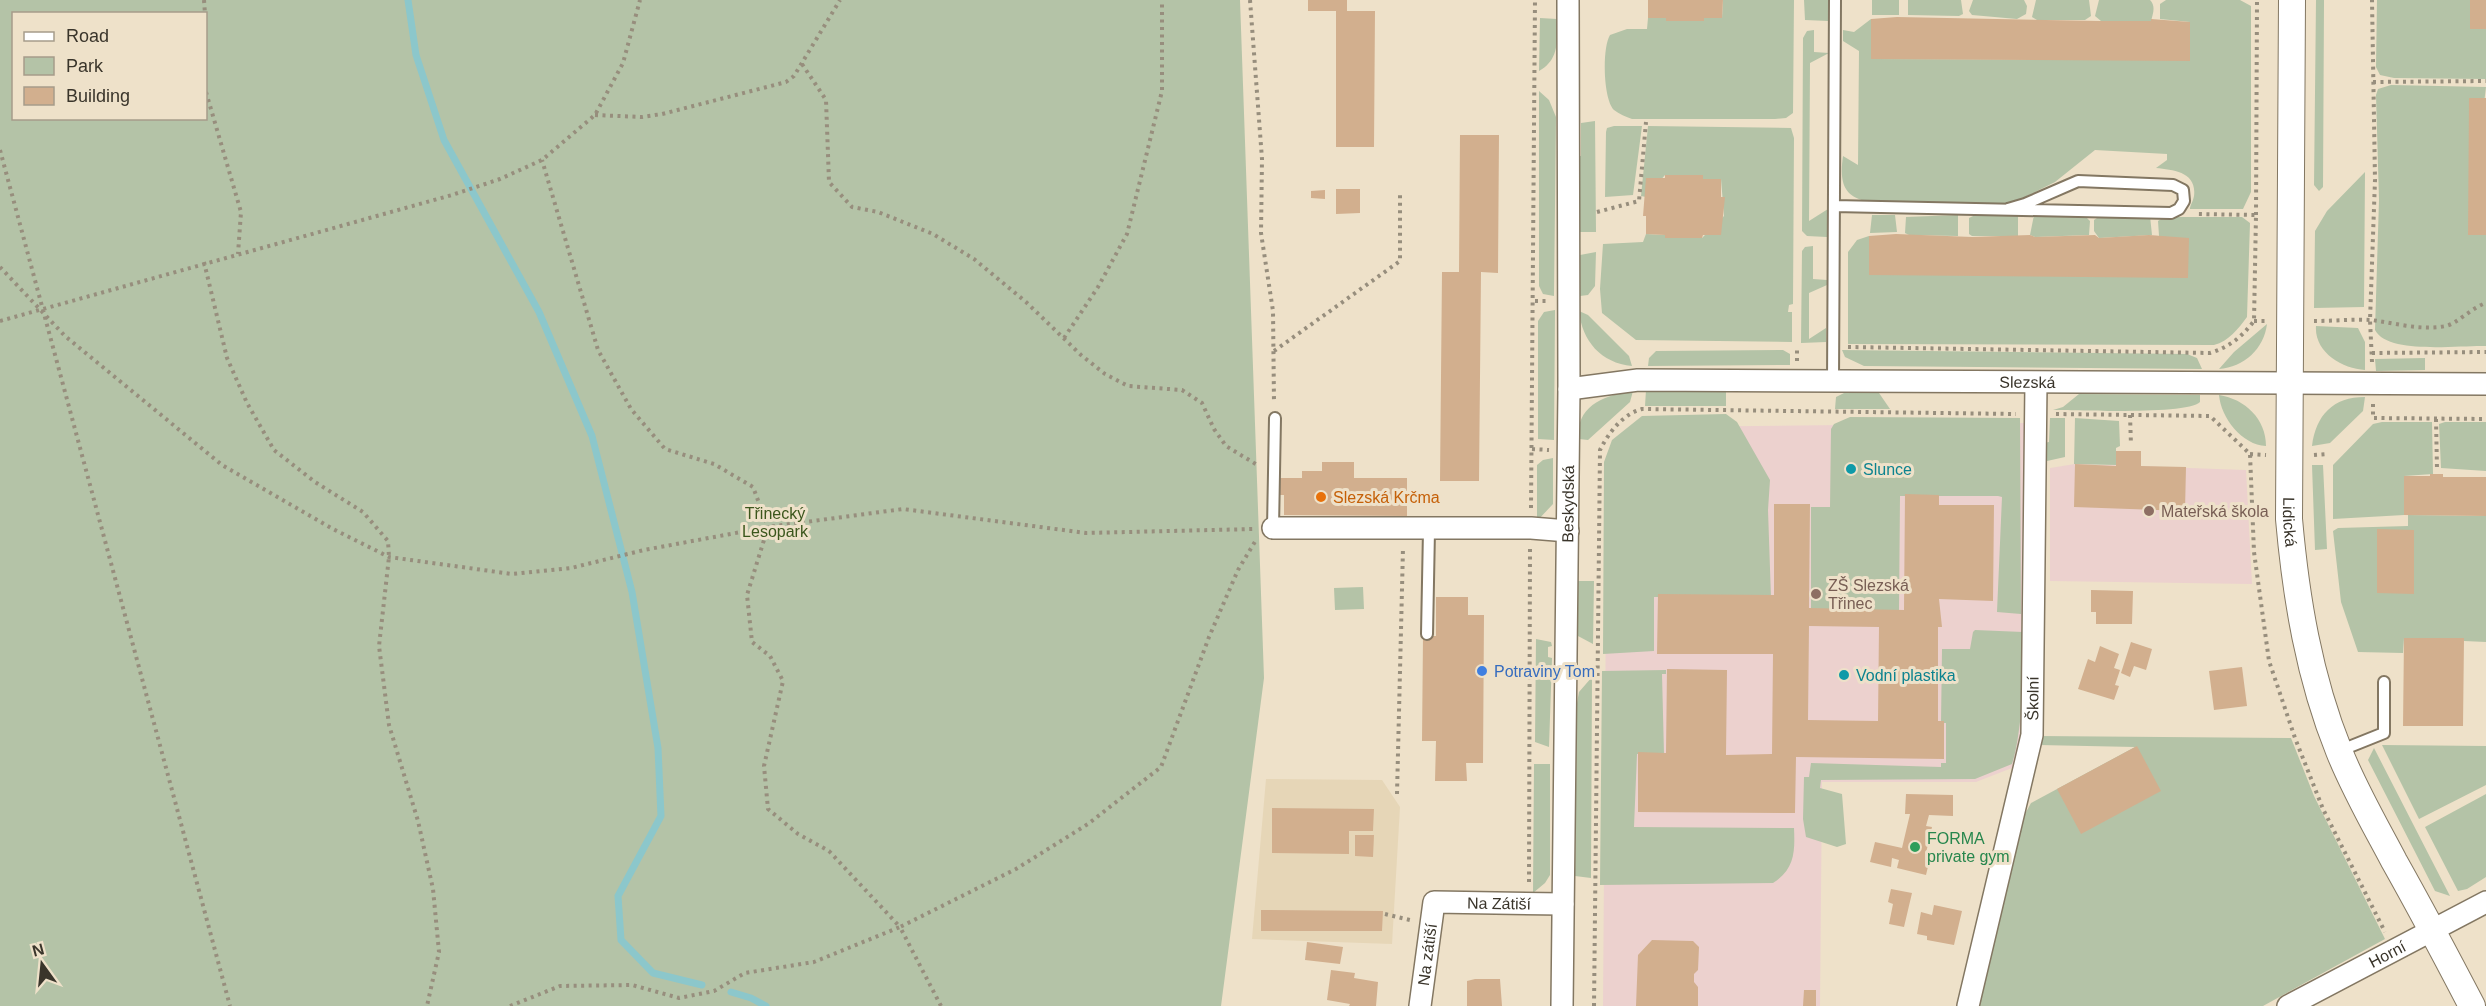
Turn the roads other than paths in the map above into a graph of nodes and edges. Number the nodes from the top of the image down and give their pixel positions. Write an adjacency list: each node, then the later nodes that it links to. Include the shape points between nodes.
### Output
1 (1568, 0): 10 (street, Beskydská)
2 (1835, 0): 4 (lane)
3 (2292, 0): 8 (street, Lidická)
4 (1834, 206): 5 (lane); 7 (lane)
5 (2008, 209): 5 (lane, via 2171,213 2184,201 2183,190 2173,185 2078,181)
6 (2036, 382): 7 (street, Slezská); 8 (street, Slezská); 24 (street, Školní, via 2032,735)
7 (1833, 383): 10 (street, Slezská, via 1638,380)
8 (2289, 384): 9 (street, Slezská); 17 (street, Lidická, via 2293,572 2304,637)
9 (2486, 384)
10 (1569, 389): 14 (street, Beskydská)
11 (1275, 418): 12 (lane, via 1274,474)
12 (1267, 528): 13 (street)
13 (1429, 530): 14 (street); 15 (lane)
14 (1568, 531): 20 (street, Beskydská)
15 (1427, 634)
16 (2384, 682): 17 (lane, via 2384,733)
17 (2339, 751): 21 (street, Lidická)
18 (1434, 902): 20 (street, Na Zátiší); 22 (street, Na zátiší)
19 (2486, 902): 21 (street, Horní)
20 (1563, 904): 23 (street, Beskydská)
21 (2432, 930): 25 (street, Horní); 26 (street, Lidická)
22 (1420, 1006)
23 (1562, 1006)
24 (1968, 1006)
25 (2288, 1006)
26 (2472, 1006)

